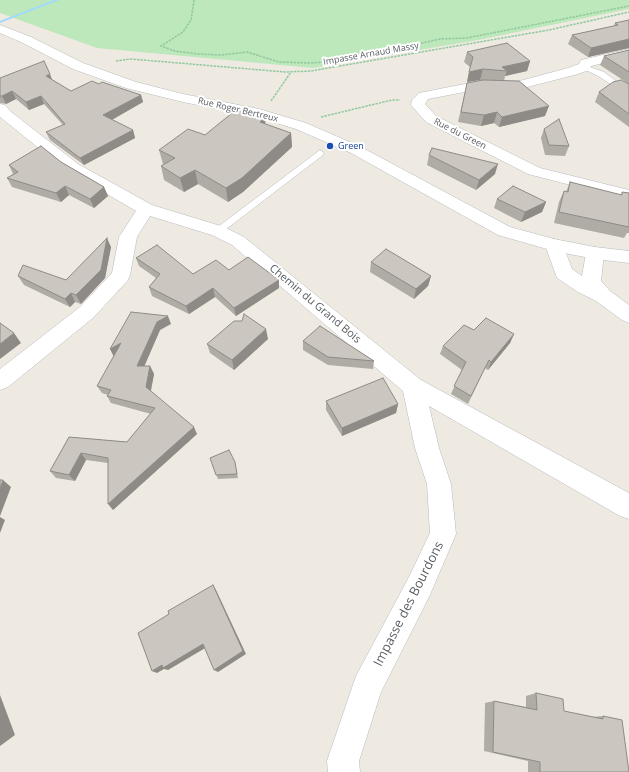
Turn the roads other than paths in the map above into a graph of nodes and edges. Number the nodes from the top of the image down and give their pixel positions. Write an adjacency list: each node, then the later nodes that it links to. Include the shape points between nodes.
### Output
1 (0, 29): 10 (street, Rue Roger Bertreux, via 78,66 131,85 259,113 301,126 356,150 504,231)
2 (629, 53): 3 (street, via 586,63)
3 (584, 67): 4 (lane, via 601,74); 7 (street, Rue du Green, via 512,87 480,84 424,96 418,105 431,120 534,171)
4 (629, 94)
5 (0, 108): 8 (street, Chemin du Grand Bois, via 72,166)
6 (320, 153): 9 (lane)
7 (629, 195)
8 (146, 209): 9 (street, Chemin du Grand Bois); 15 (street, via 128,237 121,275 87,312)
9 (218, 231): 16 (street, Chemin du Grand Bois, via 238,240)
10 (554, 245): 11 (street, Rue Roger Bertreux); 13 (street, via 564,273)
11 (596, 253): 12 (street, Rue Roger Bertreux); 13 (street, via 591,282)
12 (629, 257)
13 (603, 296): 14 (street)
14 (629, 315)
15 (0, 381)
16 (413, 386): 17 (street, Chemin du Grand Bois); 18 (street, Impasse des Bourdons, via 427,448 439,484 443,534 419,587 367,687 343,761)
17 (629, 507)
18 (344, 772)

